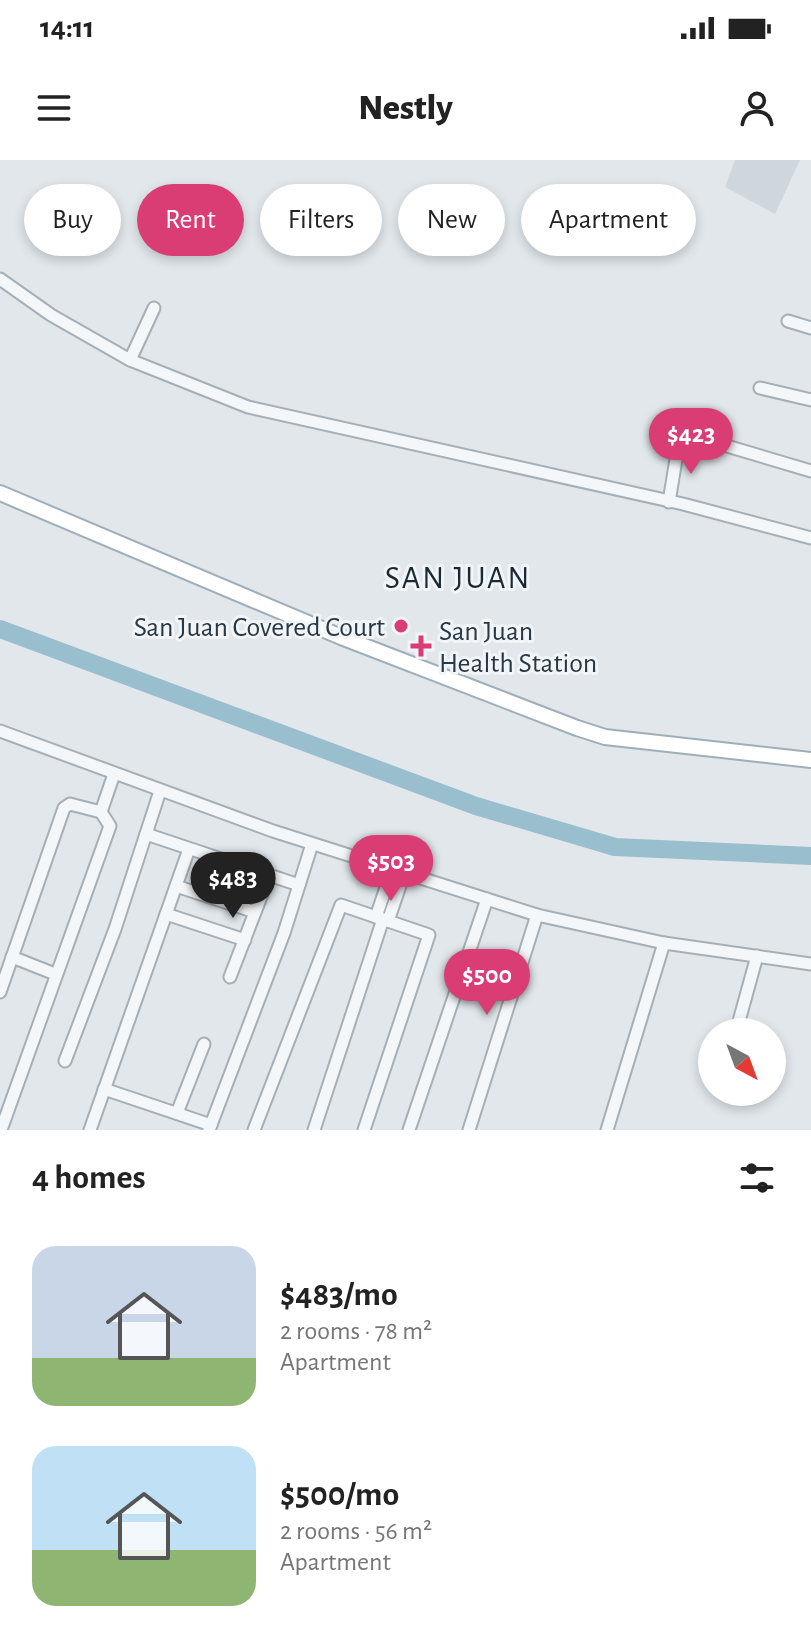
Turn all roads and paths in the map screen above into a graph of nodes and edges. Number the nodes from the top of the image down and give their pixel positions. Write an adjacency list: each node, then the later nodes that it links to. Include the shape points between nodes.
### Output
1 (0, 279): 5 (street)
2 (154, 308): 5 (street)
3 (788, 321): 4 (street)
4 (811, 328)
5 (130, 360): 10 (street, via 248,407)
6 (760, 388): 7 (street)
7 (811, 400)
8 (811, 471): 10 (street, via 683,433)
9 (0, 493): 13 (main road, via 341,637 577,728 605,737)
10 (669, 502): 11 (street)
11 (811, 538)
12 (0, 731): 14 (street)
13 (811, 760)
14 (114, 774): 15 (street); 16 (street)
15 (160, 791): 17 (street); 18 (street)
16 (101, 812): 32 (street, via 70,804 64,808); 34 (street, via 110,826)
17 (146, 834): 19 (street); 39 (street)
18 (312, 844): 20 (street); 22 (street)
19 (189, 849): 21 (street); 23 (street)
20 (398, 872): 24 (street); 28 (street)
21 (269, 876): 22 (street); 25 (street)
22 (299, 885): 42 (street)
23 (176, 886): 25 (street); 26 (street)
24 (487, 899): 27 (street); 48 (street)
25 (255, 912): 29 (street)
26 (166, 914): 29 (street); 40 (street)
27 (537, 915): 30 (street); 49 (street)
28 (382, 919): 45 (street, via 341,905); 46 (street); 47 (street, via 429,935)
29 (245, 940): 35 (street)
30 (664, 943): 31 (street); 50 (street)
31 (757, 956): 33 (street); 37 (street)
32 (12, 957): 34 (street); 36 (street)
33 (811, 964)
34 (55, 974): 43 (street)
35 (230, 977)
36 (0, 992)
37 (740, 1018)
38 (204, 1044): 41 (street)
39 (65, 1061)
40 (104, 1089): 41 (street); 44 (street)
41 (177, 1113): 42 (street)
42 (210, 1127)
43 (1, 1130)
44 (90, 1130)
45 (254, 1130)
46 (314, 1130)
47 (364, 1130)
48 (409, 1130)
49 (469, 1130)
50 (607, 1130)

